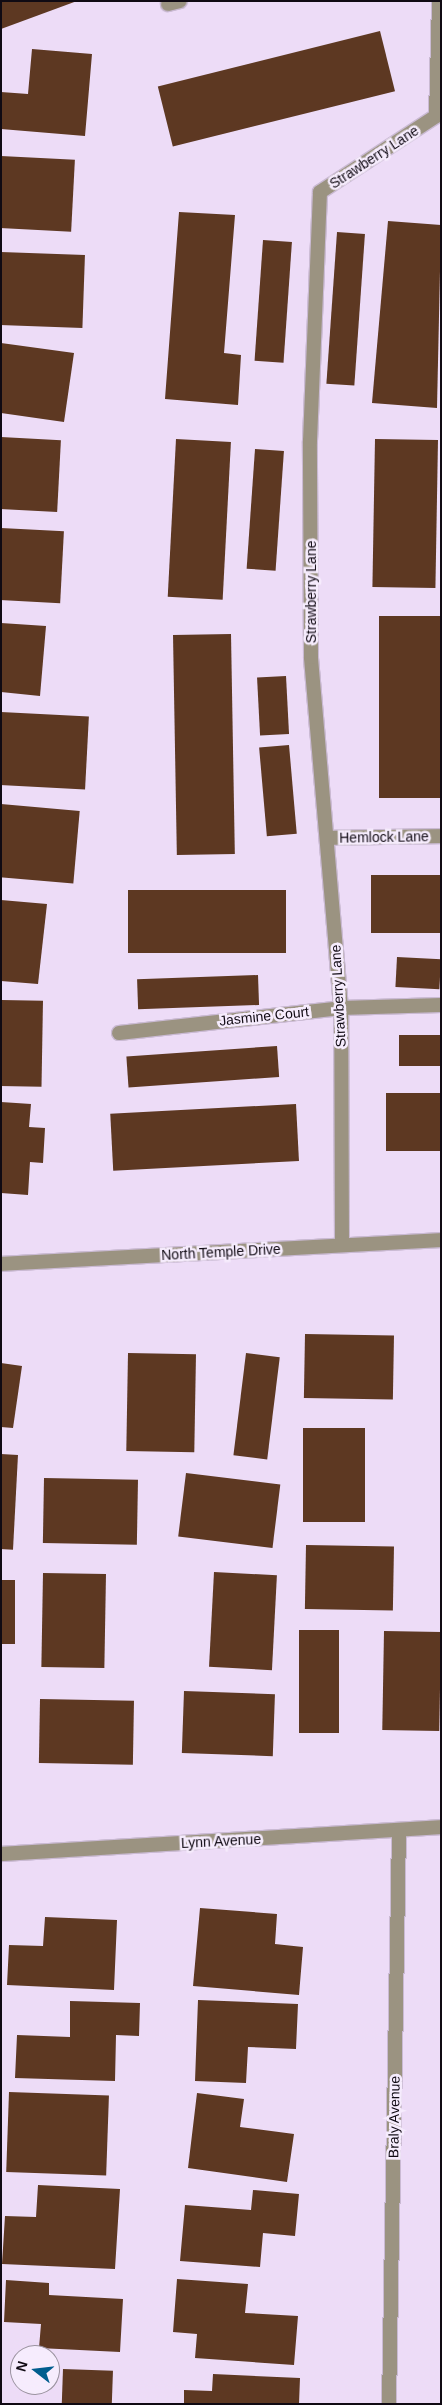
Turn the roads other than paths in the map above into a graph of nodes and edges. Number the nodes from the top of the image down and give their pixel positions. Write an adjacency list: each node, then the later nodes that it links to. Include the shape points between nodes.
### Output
1 (439, 1): 3 (street, Strawberry Lane, via 436,116 320,192 310,441 311,657)
2 (441, 836): 3 (street, Hemlock Lane)
3 (327, 838): 5 (street, Strawberry Lane)
4 (441, 1005): 5 (street, Jasmine Court)
5 (340, 1008): 6 (street, Jasmine Court); 8 (street, Strawberry Lane)
6 (118, 1033)
7 (441, 1240): 8 (street, North Temple Drive)
8 (342, 1245): 9 (street, North Temple Drive)
9 (1, 1264)
10 (441, 1828): 11 (street, Lynn Avenue)
11 (400, 1830): 12 (street, Lynn Avenue); 13 (street, Braly Avenue)
12 (1, 1854)
13 (389, 2404)

